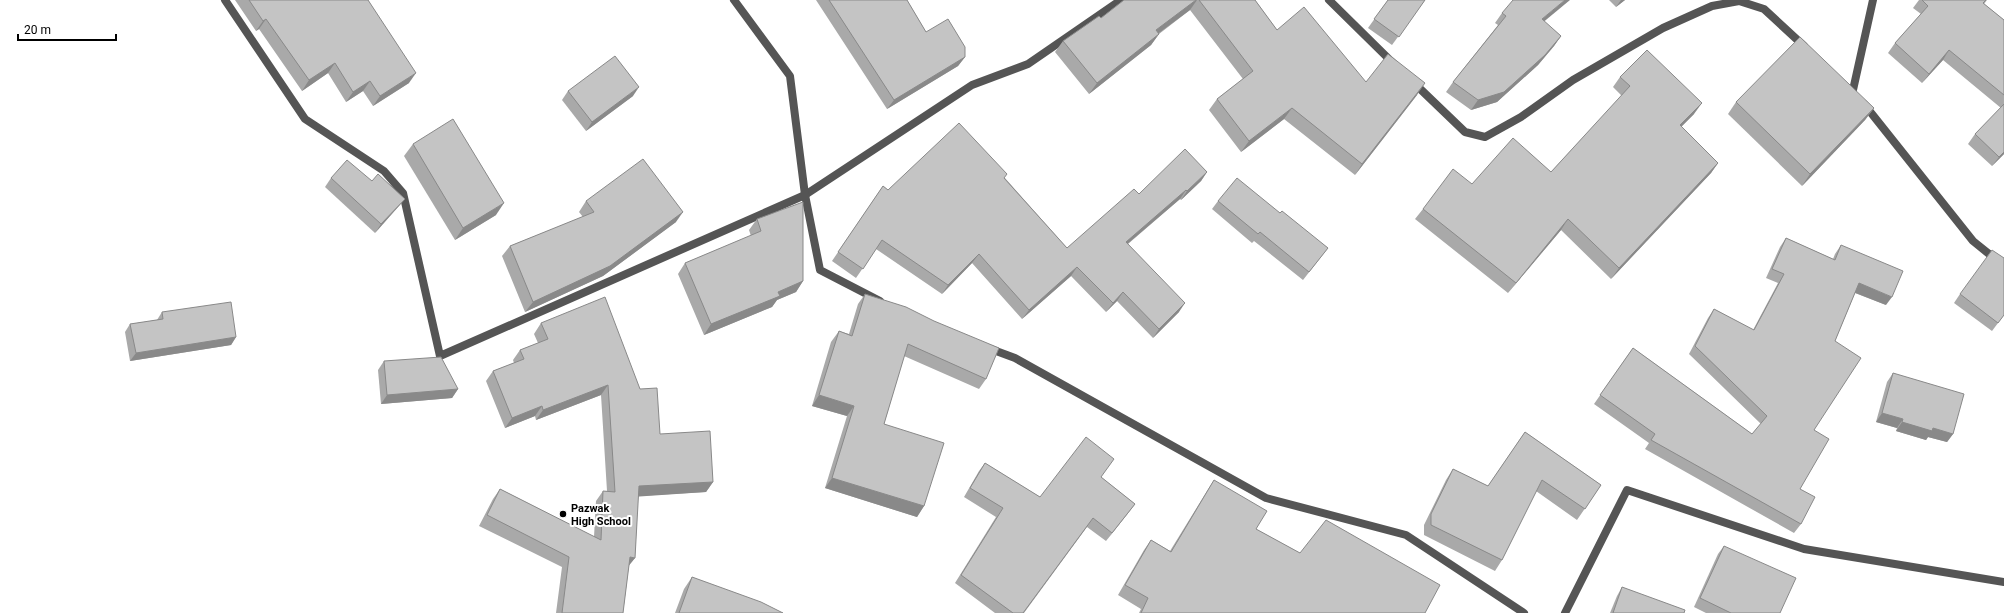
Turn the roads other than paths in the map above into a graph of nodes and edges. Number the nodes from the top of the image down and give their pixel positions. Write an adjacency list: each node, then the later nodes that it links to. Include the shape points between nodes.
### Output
1 (225, 0): 7 (street, via 305,119 384,171 403,193 440,356)
2 (734, 0): 7 (street, via 790,76)
3 (1121, 0): 7 (street, via 1028,64 972,85)
4 (1329, 0): 6 (street, via 1465,132 1485,137 1521,117 1574,80 1663,28 1712,6 1739,1 1764,9)
5 (1873, 0): 8 (street, via 1850,88 1973,241)
6 (1808, 50)
7 (805, 195): 9 (street, via 820,270)
8 (2004, 266)
9 (888, 305)
10 (979, 345): 12 (street, via 1015,358 1266,498 1406,535)
11 (2004, 582): 13 (street, via 1804,549 1627,490)
12 (1524, 613)
13 (1565, 613)

